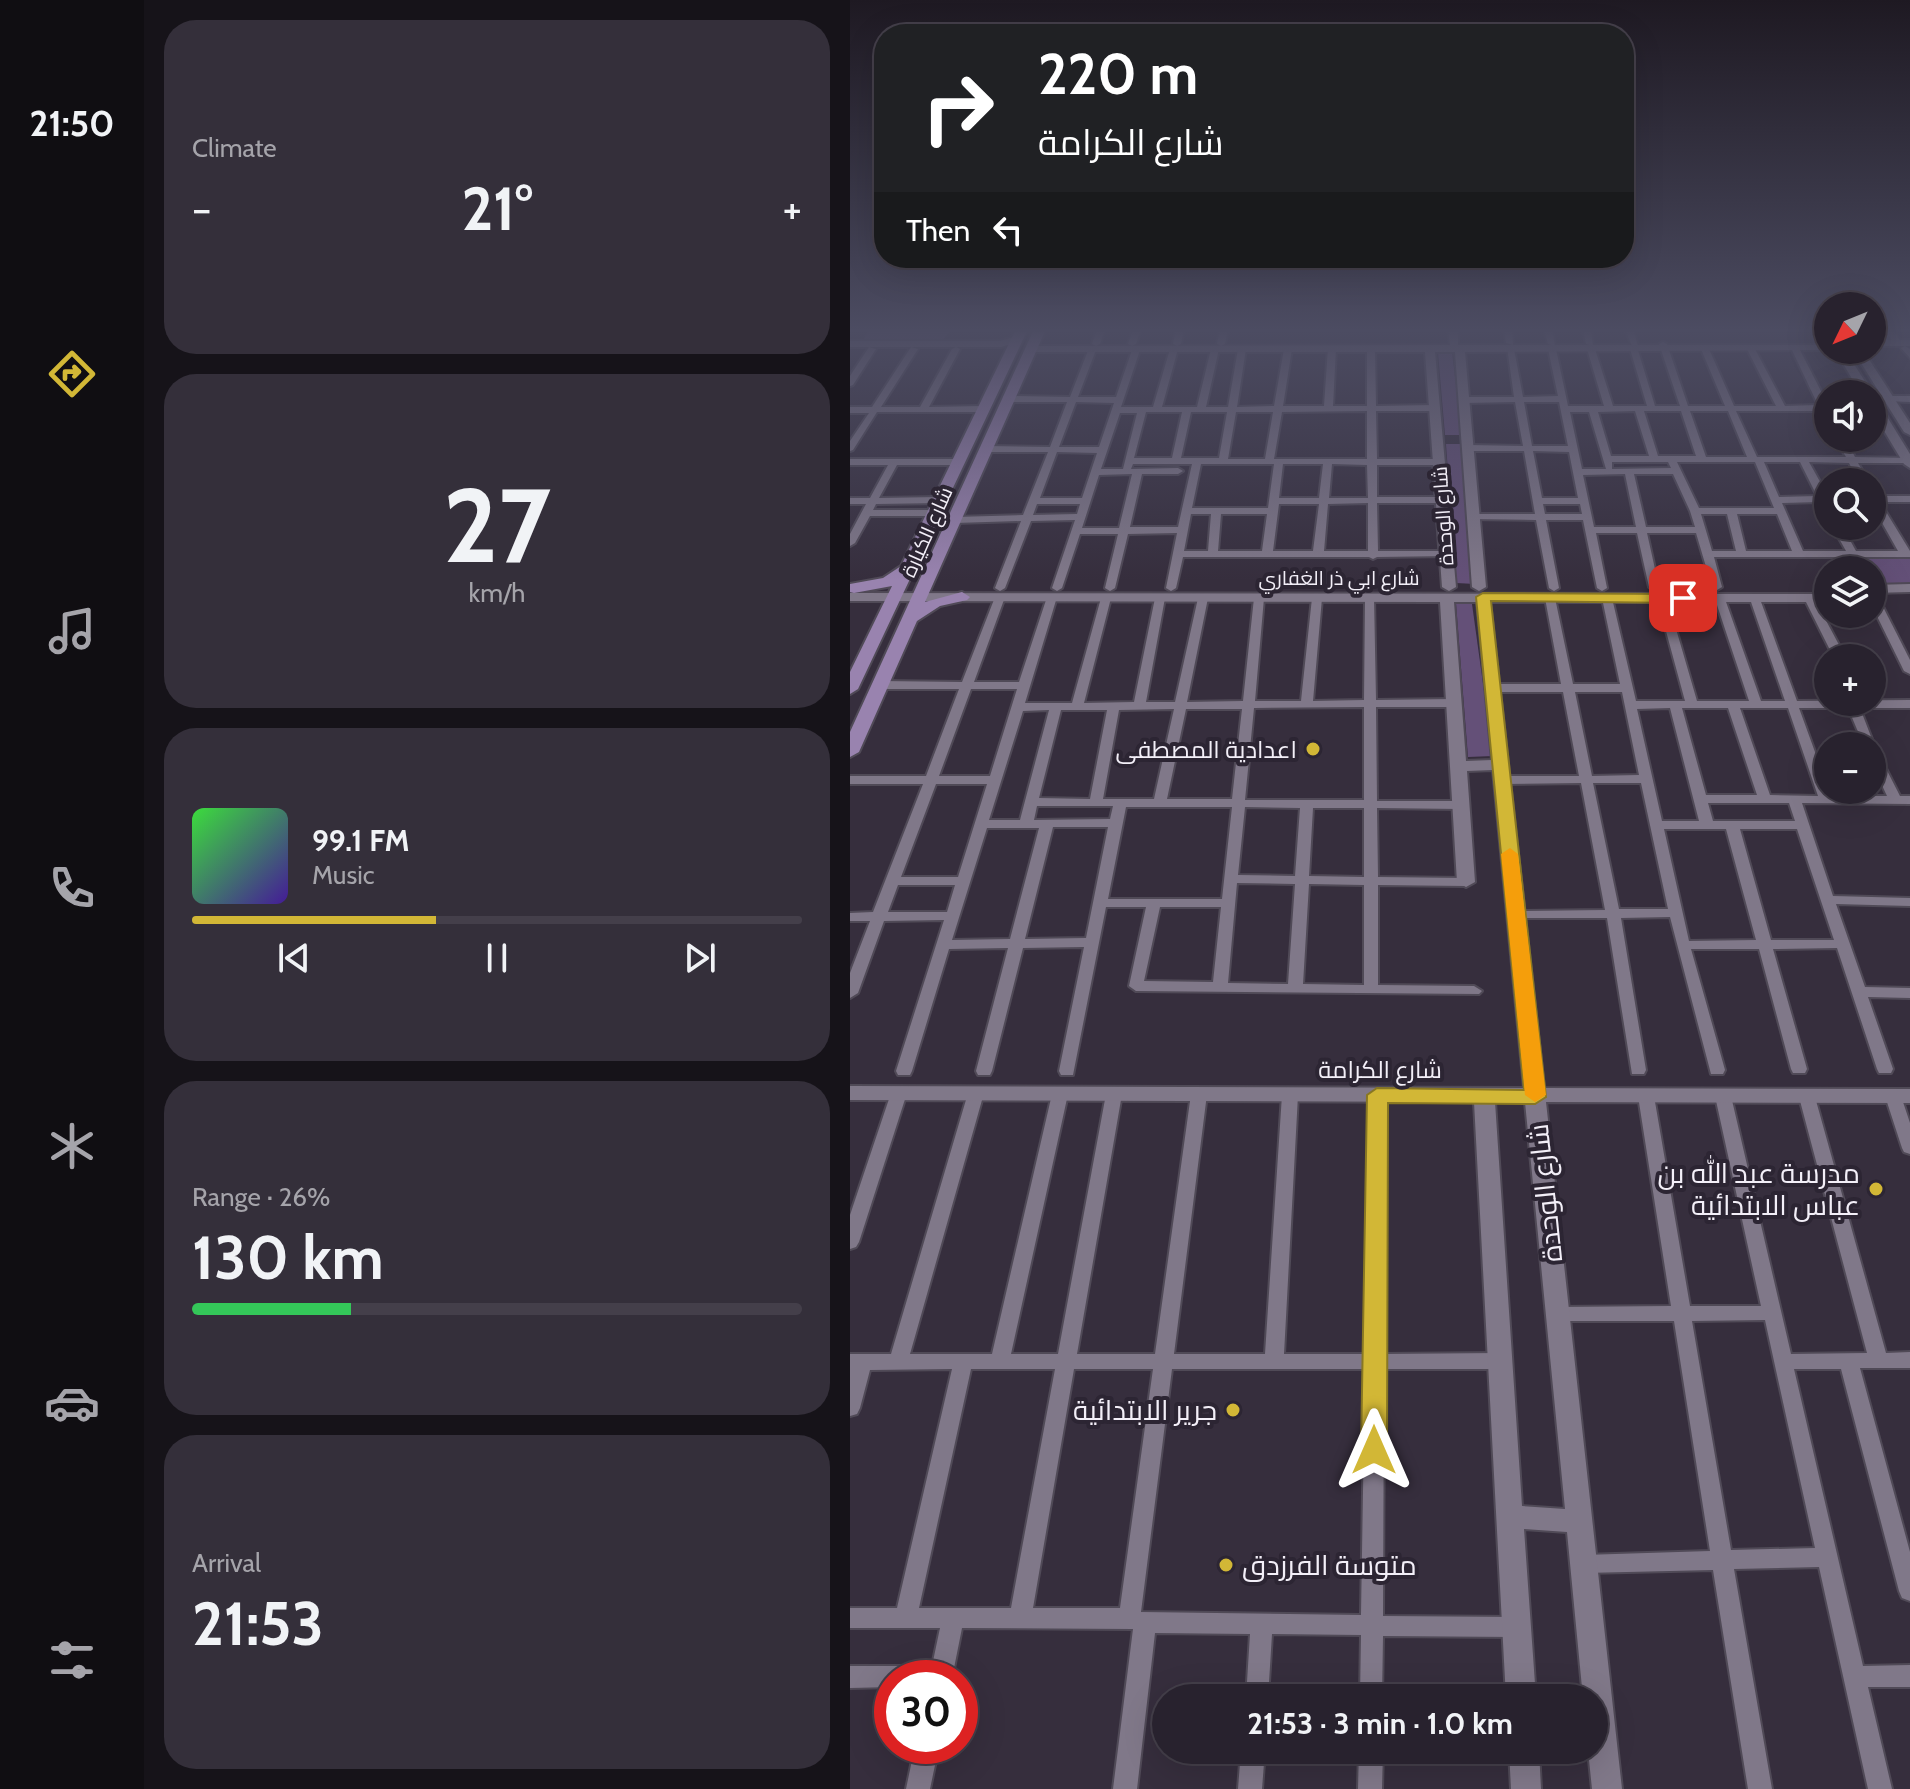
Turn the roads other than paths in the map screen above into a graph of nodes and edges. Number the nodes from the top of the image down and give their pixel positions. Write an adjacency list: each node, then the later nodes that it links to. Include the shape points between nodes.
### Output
1 (873, 412): 26 (street)
2 (974, 412): 21 (street)
3 (985, 412): 21 (main road)
4 (1003, 412): 27 (main road, شارع الكيارة)
5 (1068, 412): 28 (street)
6 (1116, 412): 31 (street)
7 (1141, 412): 50 (street)
8 (1186, 412): 40 (street)
9 (1231, 412): 44 (street)
10 (1281, 412): 45 (street)
11 (1371, 412): 47 (street)
12 (1435, 412): 24 (street, شارع الوحدة)
13 (1465, 412): 25 (street, شارع الوحدة)
14 (1521, 412): 29 (street)
15 (1566, 412): 30 (street)
16 (1594, 412): 33 (street)
17 (1640, 412): 34 (street)
18 (1684, 412): 36 (street)
19 (1733, 412): 37 (street)
20 (1898, 412): 23 (street)
21 (981, 413): 43 (main road, شارع الكيارة)
22 (1886, 427): 49 (street)
23 (1910, 432)
24 (1437, 439): 25 (street); 48 (street, شارع الوحدة)
25 (1468, 444): 29 (street); 82 (street, شارع الوحدة)
26 (850, 448)
27 (986, 449): 28 (street); 86 (main road, شارع الكيارة)
28 (1052, 449): 31 (street); 68 (street)
29 (1529, 449): 30 (street); 70 (street)
30 (1573, 449): 58 (street)
31 (1103, 450): 57 (street)
32 (1847, 452): 39 (street)
33 (1608, 459): 34 (street); 54 (street)
34 (1654, 459): 35 (street)
35 (1671, 459): 36 (street); 56 (street)
36 (1702, 459): 37 (street)
37 (1756, 459): 38 (street); 65 (street)
38 (1803, 460): 39 (street); 59 (street)
39 (1851, 460): 49 (street); 52 (street)
40 (1176, 461): 50 (street); 51 (street)
41 (850, 462): 42 (street)
42 (894, 462): 43 (street); 67 (street)
43 (959, 462): 74 (main road, شارع الكيارة)
44 (1223, 462): 45 (street); 51 (street)
45 (1274, 462): 46 (street); 73 (street)
46 (1328, 462): 47 (street); 62 (street)
47 (1372, 462): 48 (street); 63 (street)
48 (1439, 462): 64 (street, شارع الوحدة)
49 (1909, 462)
50 (1128, 466): 53 (street); 57 (street)
51 (1196, 466): 53 (street); 75 (street)
52 (1856, 468)
53 (1138, 471): 88 (street)
54 (1609, 471): 55 (street); 58 (street)
55 (1629, 471): 56 (street); 91 (street)
56 (1676, 471): 77 (street)
57 (1095, 472): 69 (street)
58 (1578, 472): 71 (street)
59 (1814, 480)
60 (1886, 498): 61 (street)
61 (1910, 499)
62 (1324, 500): 63 (street); 73 (street); 104 (street)
63 (1372, 500): 64 (street); 106 (street)
64 (1442, 500): 97 (street, شارع الوحدة)
65 (1776, 500): 72 (street); 79 (street)
66 (850, 501): 67 (street)
67 (873, 501): 74 (street); 80 (street)
68 (1034, 501): 69 (street); 85 (street)
69 (1086, 501): 81 (street)
70 (1537, 501): 71 (street); 83 (street)
71 (1584, 501): 84 (street)
72 (1814, 502)
73 (1273, 506): 76 (street); 103 (street)
74 (937, 507): 80 (street); 107 (main road, شارع الكيارة)
75 (1186, 511): 76 (street); 89 (street)
76 (1216, 511): 102 (street)
77 (1695, 511): 78 (street); 92 (street)
78 (1731, 511): 79 (street); 99 (street)
79 (1781, 511): 100 (street)
80 (866, 513): 95 (street)
81 (1080, 517): 85 (street); 93 (street)
82 (1474, 517): 83 (street); 113 (street, شارع الوحدة)
83 (1540, 517): 84 (street); 122 (street)
84 (1587, 517): 90 (street)
85 (1028, 518): 86 (street); 111 (street)
86 (955, 520): 108 (main road, شارع الكيارة)
87 (1886, 526): 101 (street)
88 (1125, 530): 89 (street); 93 (street); 120 (street)
89 (1182, 530): 96 (street)
90 (1590, 530): 91 (street); 123 (street)
91 (1644, 530): 92 (street); 124 (street)
92 (1701, 530): 98 (street)
93 (1076, 531): 119 (street)
94 (1845, 540): 105 (street)
95 (850, 543)
96 (1177, 554): 102 (street); 121 (street)
97 (1446, 554): 106 (street); 112 (street, شارع الوحدة)
98 (1708, 554): 99 (street); 125 (street)
99 (1742, 554): 100 (street)
100 (1799, 554): 105 (street)
101 (1907, 554): 105 (street)
102 (1213, 555): 103 (street)
103 (1267, 555): 104 (street)
104 (1318, 555): 106 (street)
105 (1853, 555)
106 (1373, 556)
107 (908, 568): 115 (main road, via 888,582); 116 (main road, شارع الكيارة)
108 (933, 568): 117 (main road, شارع الكيارة); 118 (main road, via 943,583)
109 (1910, 588): 114 (street)
110 (1814, 589): 125 (street, شارع ابي ذر الغفاري)
111 (1000, 592): 118 (street, شارع ابي ذر الغفاري); 119 (street, شارع ابي ذر الغفاري); 142 (street)
112 (1448, 592): 113 (street, شارع ابي ذر الغفاري); 121 (street, شارع ابي ذر الغفاري); 133 (street, شارع ابي ذر الغفاري); 147 (street, شارع الوحدة)
113 (1481, 592): 122 (street, شارع ابي ذر الغفاري); 143 (street, شارع الوحدة)
114 (1886, 592)
115 (852, 593): 116 (street, شارع ابي ذر الغفاري); 136 (main road, via 874,603)
116 (896, 593): 117 (street, شارع ابي ذر الغفاري); 136 (main road, شارع الكيارة)
117 (922, 593): 118 (street, شارع ابي ذر الغفاري); 135 (main road, شارع الكيارة)
118 (966, 593): 135 (main road, via 935,602)
119 (1054, 593): 120 (street, شارع ابي ذر الغفاري); 141 (street)
120 (1108, 593): 121 (street, شارع ابي ذر الغفاري); 162 (street)
121 (1165, 593): 128 (street, شارع ابي ذر الغفاري); 164 (street)
122 (1552, 593): 123 (street, شارع ابي ذر الغفاري); 144 (street)
123 (1605, 593): 124 (street, شارع ابي ذر الغفاري); 145 (street)
124 (1658, 593): 125 (street, شارع ابي ذر الغفاري); 158 (street)
125 (1719, 593): 134 (street, شارع ابي ذر الغفاري); 160 (street)
126 (1886, 595): 127 (street)
127 (1910, 597)
128 (1203, 598): 129 (street, شارع ابي ذر الغفاري); 154 (street)
129 (1259, 598): 130 (street, شارع ابي ذر الغفاري); 155 (street)
130 (1317, 598): 133 (street, شارع ابي ذر الغفاري); 148 (street)
131 (1809, 598): 132 (street, شارع ابي ذر الغفاري); 134 (street, شارع ابي ذر الغفاري); 138 (street)
132 (1814, 598)
133 (1370, 599): 149 (street)
134 (1755, 599): 150 (street)
135 (910, 619): 140 (main road, شارع الكيارة)
136 (882, 622): 146 (main road, شارع الكيارة)
137 (1886, 622): 139 (street)
138 (1833, 644)
139 (1910, 671)
140 (880, 685): 142 (street); 166 (main road, شارع الكيارة)
141 (1024, 686): 142 (street); 165 (street)
142 (966, 687): 173 (street)
143 (1492, 688): 144 (street); 169 (street, شارع الوحدة)
144 (1568, 688): 145 (street); 170 (street)
145 (1627, 688): 156 (street)
146 (850, 689)
147 (1454, 703): 149 (street); 168 (street, شارع الوحدة)
148 (1307, 704): 149 (street); 155 (street)
149 (1370, 704): 189 (street)
150 (1794, 704): 151 (street); 160 (street); 167 (street)
151 (1814, 704)
152 (1886, 704): 153 (street)
153 (1910, 704)
154 (1181, 705): 155 (street); 164 (street); 186 (street)
155 (1249, 705): 187 (street)
156 (1631, 705): 157 (street); 171 (street)
157 (1675, 705): 158 (street); 176 (street)
158 (1692, 705): 159 (street)
159 (1733, 705): 160 (street); 177 (street)
160 (1756, 705)
161 (1056, 706): 162 (street); 165 (street); 183 (street)
162 (1077, 706): 163 (street)
163 (1114, 706): 164 (street); 184 (street)
164 (1139, 706)
165 (1018, 707): 174 (street)
166 (850, 752)
167 (1814, 764)
168 (1458, 766): 169 (street); 190 (street, شارع الوحدة)
169 (1501, 773): 170 (street); 212 (street, شارع الوحدة)
170 (1586, 779): 171 (street); 211 (street)
171 (1647, 779): 195 (street)
172 (850, 780): 173 (street)
173 (931, 780): 174 (street); 201 (street)
174 (995, 780): 192 (street)
175 (1886, 780): 181 (street)
176 (1699, 799): 177 (street); 196 (street)
177 (1765, 800): 178 (street)
178 (1794, 800): 179 (street); 198 (street)
179 (1814, 800)
180 (1886, 800): 181 (street)
181 (1895, 800): 182 (street)
182 (1910, 800)
183 (1032, 802): 184 (street); 193 (street)
184 (1096, 802): 185 (street)
185 (1120, 802): 186 (street); 191 (street)
186 (1160, 803): 187 (street)
187 (1239, 803): 188 (street); 199 (street)
188 (1307, 804): 189 (street); 200 (street)
189 (1371, 804): 190 (street); 203 (street)
190 (1461, 805): 204 (street, شارع الوحدة)
191 (1116, 823): 194 (street); 207 (street)
192 (981, 824): 193 (street); 202 (street)
193 (1026, 824): 194 (street)
194 (1047, 824): 218 (street)
195 (1657, 825): 196 (street); 210 (street)
196 (1707, 825): 197 (street)
197 (1732, 825): 198 (street); 217 (street)
198 (1802, 825): 205 (street)
199 (1231, 879): 200 (street); 209 (street)
200 (1302, 880): 203 (street); 223 (street)
201 (892, 881): 202 (street); 215 (street)
202 (963, 881): 213 (street)
203 (1371, 881): 204 (street); 224 (street)
204 (1466, 882)
205 (1827, 900): 206 (street); 219 (street)
206 (1910, 902)
207 (1101, 903): 208 (street); 216 (street)
208 (1154, 903): 209 (street); 222 (street, via 1136,986)
209 (1229, 903): 222 (street)
210 (1676, 913): 211 (street); 221 (street)
211 (1613, 914): 212 (street); 231 (street)
212 (1516, 915): 248 (street, شارع الوحدة)
213 (952, 916): 215 (street); 220 (street)
214 (850, 917): 215 (street)
215 (879, 917): 227 (street)
216 (1092, 942): 218 (street); 235 (street)
217 (1763, 943): 219 (street); 221 (street); 229 (street)
218 (1018, 944): 220 (street); 234 (street)
219 (1840, 944): 226 (street)
220 (943, 945): 233 (street)
221 (1683, 945): 232 (street)
222 (1220, 988): 223 (street)
223 (1295, 989): 224 (street)
224 (1371, 990): 225 (street)
225 (1474, 991)
226 (1859, 992): 228 (street); 230 (street)
227 (850, 993)
228 (1910, 993)
229 (1799, 1069)
230 (1885, 1069)
231 (1638, 1070)
232 (1717, 1070)
233 (904, 1071)
234 (984, 1071)
235 (1067, 1071)
236 (850, 1093): 237 (street, شارع الكرامة)
237 (899, 1093): 238 (street, شارع الكرامة); 251 (street)
238 (976, 1093): 239 (street, شارع الكرامة); 255 (street)
239 (1060, 1094): 240 (street, شارع الكرامة); 262 (street)
240 (1114, 1094): 241 (street, شارع الكرامة); 263 (street)
241 (1199, 1094): 242 (street, شارع الكرامة); 264 (street)
242 (1290, 1095): 243 (street, شارع الكرامة); 265 (street)
243 (1377, 1095): 244 (street, شارع الكرامة); 266 (street)
244 (1484, 1095): 248 (street, شارع الكرامة); 258 (street, شارع الوحدة)
245 (1646, 1096): 246 (street, شارع الكرامة); 248 (street, شارع الكرامة); 252 (street)
246 (1723, 1096): 249 (street, شارع الكرامة); 253 (street)
247 (1902, 1096): 249 (street, شارع الكرامة); 250 (street)
248 (1535, 1097): 254 (street, شارع الوحدة)
249 (1807, 1097): 256 (street)
250 (1910, 1148)
251 (850, 1242)
252 (1681, 1313): 253 (street); 254 (street); 272 (street)
253 (1772, 1313): 267 (street)
254 (1558, 1314): 270 (street, شارع الوحدة)
255 (899, 1360): 260 (street); 261 (street)
256 (1878, 1360): 257 (street); 259 (street)
257 (1910, 1360)
258 (1500, 1361): 266 (street); 269 (street, شارع الوحدة)
259 (1848, 1361): 267 (street); 274 (street)
260 (856, 1362): 268 (street)
261 (963, 1362): 262 (street); 276 (street)
262 (1000, 1362): 263 (street)
263 (1066, 1362): 264 (street); 278 (street)
264 (1163, 1362): 265 (street); 279 (street)
265 (1274, 1362): 266 (street)
266 (1375, 1362): 281 (street)
267 (1783, 1362): 271 (street)
268 (850, 1408)
269 (1510, 1517): 270 (street); 282 (street, شارع الوحدة)
270 (1579, 1521): 273 (street, شارع الوحدة)
271 (1827, 1557): 272 (street); 287 (street)
272 (1722, 1560): 273 (street); 301 (street)
273 (1584, 1564): 300 (street, شارع الوحدة)
274 (1910, 1591)
275 (850, 1618): 276 (street)
276 (906, 1618): 277 (street)
277 (953, 1618): 278 (street); 283 (street)
278 (1020, 1618): 279 (street)
279 (1137, 1620): 280 (street); 296 (street)
280 (1262, 1625): 281 (street); 288 (street)
281 (1372, 1626): 282 (street); 289 (street)
282 (1516, 1627): 290 (street, شارع الوحدة)
283 (944, 1660)
284 (1910, 1676): 287 (street)
285 (850, 1677): 286 (street)
286 (874, 1677)
287 (1855, 1677): 302 (street)
288 (1258, 1684)
289 (1371, 1684)
290 (1520, 1684)
291 (923, 1764): 295 (street)
292 (1252, 1764): 297 (street)
293 (1371, 1764): 298 (street)
294 (1525, 1764): 299 (street)
295 (918, 1789)
296 (1125, 1789)
297 (1250, 1789)
298 (1370, 1789)
299 (1526, 1789)
300 (1607, 1789)
301 (1760, 1789)
302 (1880, 1789)

